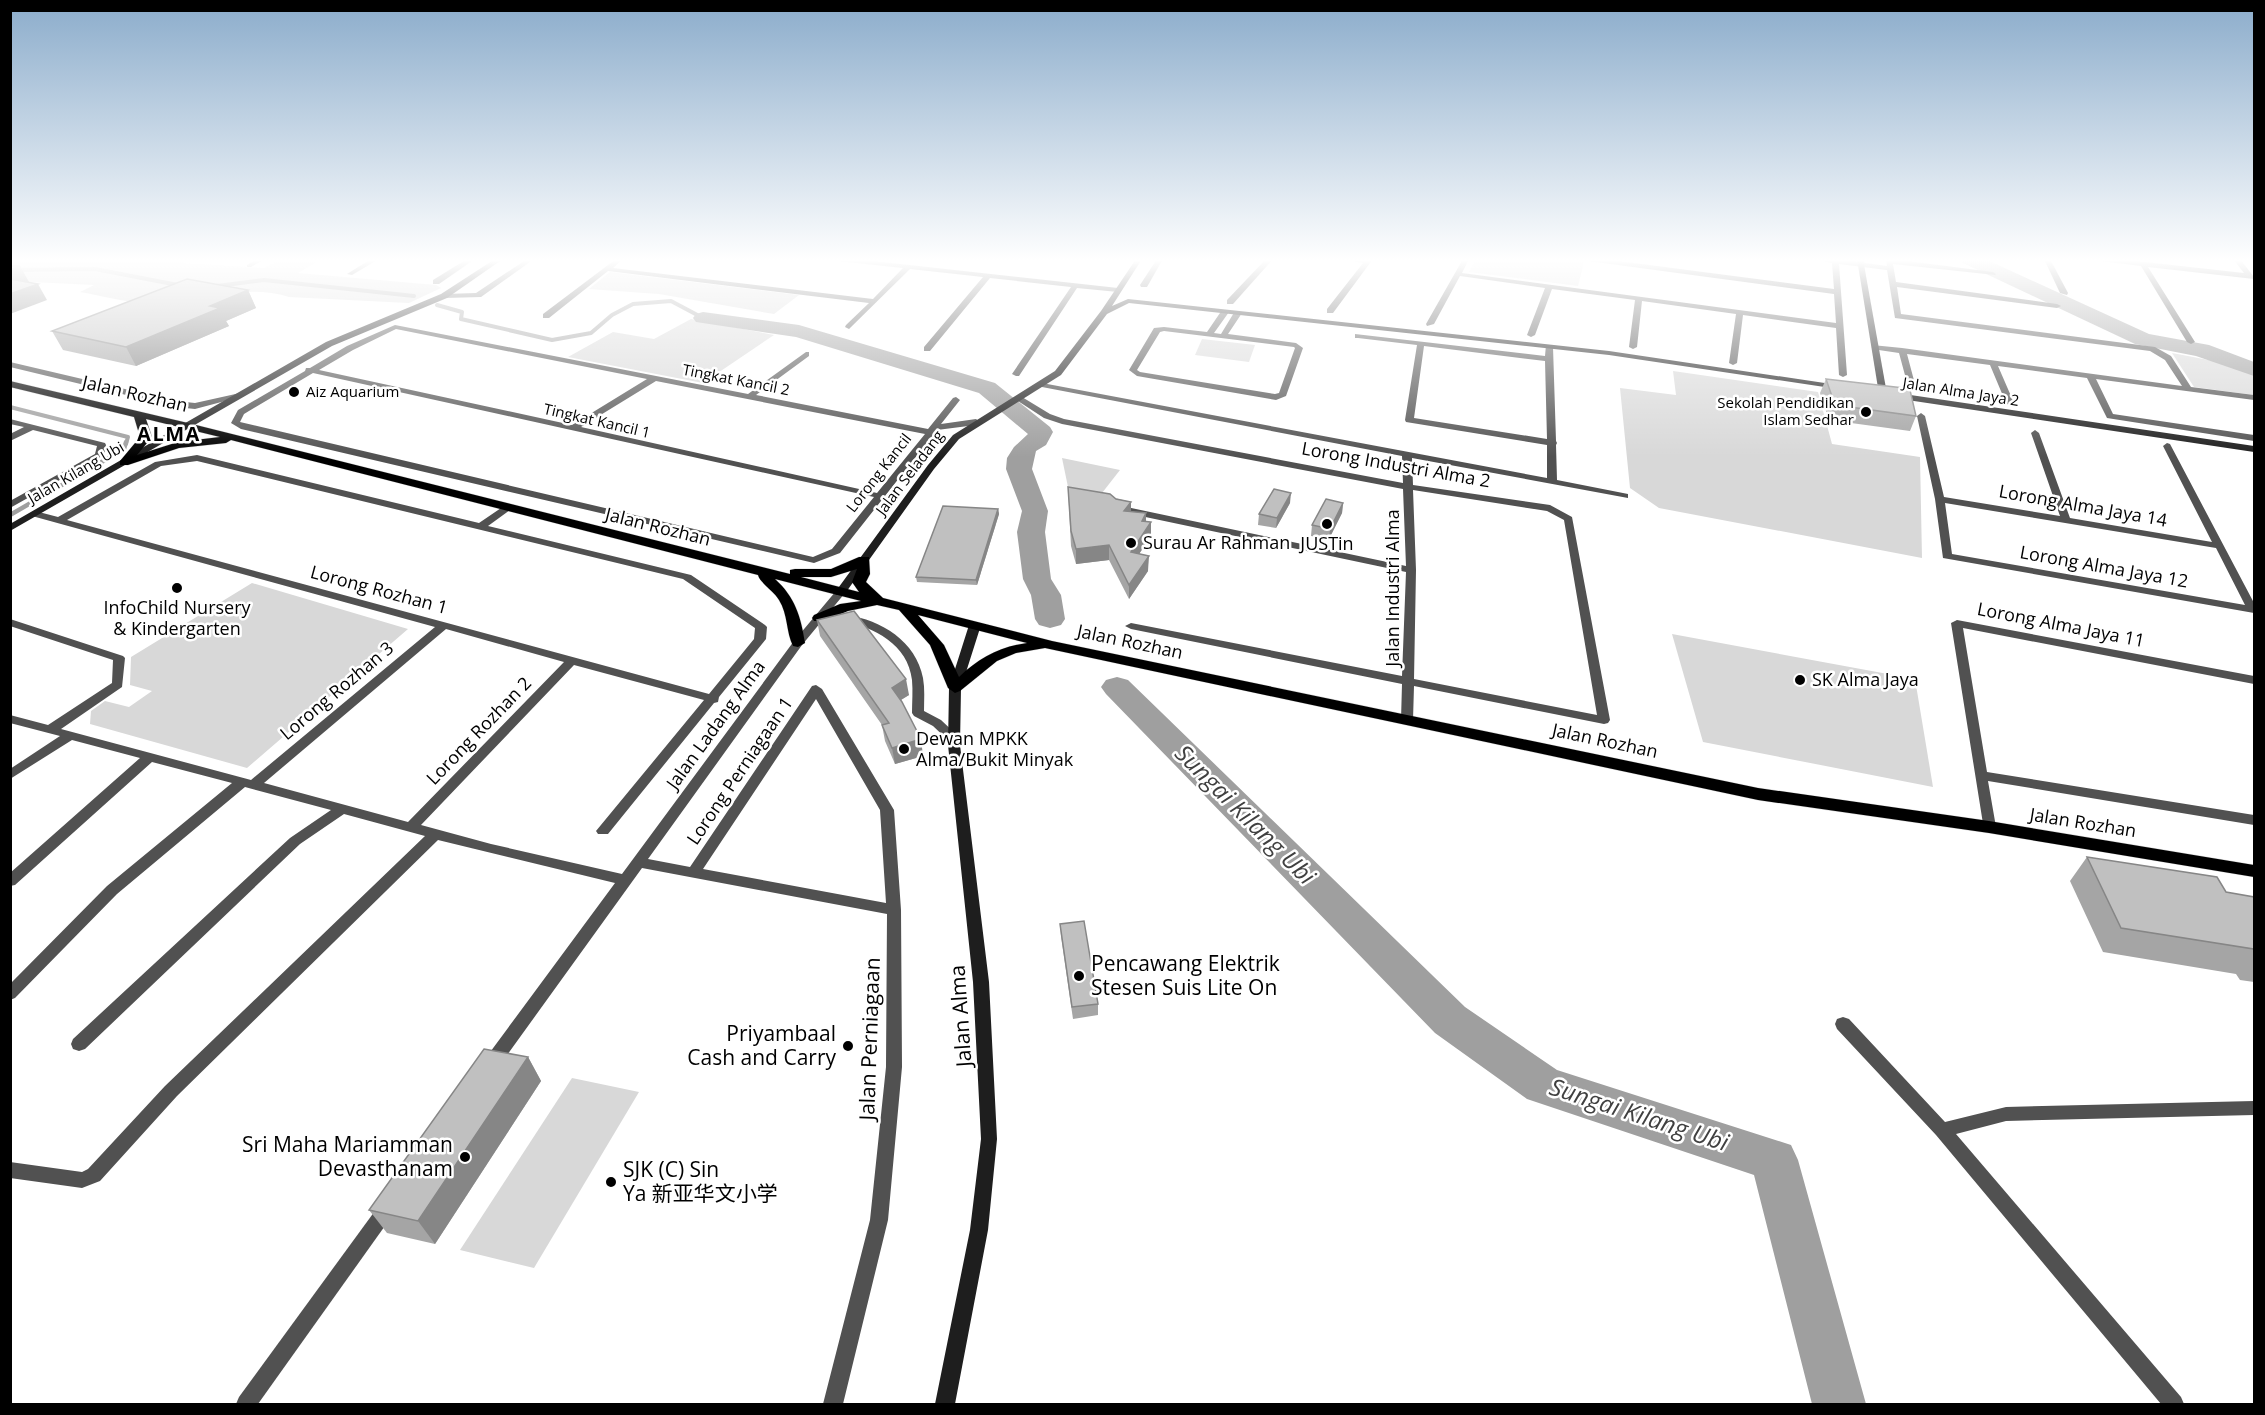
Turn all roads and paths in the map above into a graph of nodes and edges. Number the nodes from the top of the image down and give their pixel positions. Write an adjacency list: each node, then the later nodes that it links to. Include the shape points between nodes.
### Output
1 (372, 325): 44 (street, Jalan Kilang Ubi, via 336,340)
2 (947, 325): 25 (street)
3 (1049, 325): 33 (street)
4 (1095, 325): 38 (street, Jalan Seladang, via 1068,362)
5 (1216, 325): 16 (street)
6 (1230, 325): 18 (street)
7 (1348, 325): 22 (street)
8 (1535, 325): 17 (street)
9 (1636, 325): 23 (street)
10 (1738, 325): 29 (street)
11 (1833, 325): 15 (street)
12 (1871, 325): 24 (street)
13 (1968, 325): 41 (street, via 2152,349 2168,358)
14 (2181, 325): 20 (street)
15 (1840, 326): 34 (street)
16 (1209, 334): 18 (street); 18 (street, via 1157,330 1133,370 1137,374 1276,397 1283,394 1299,348 1296,345)
17 (1531, 335)
18 (1223, 336)
19 (1358, 336): 21 (street)
20 (2191, 342)
21 (1421, 343): 28 (street); 62 (street, via 1409,420)
22 (1550, 347): 28 (street); 40 (street)
23 (1633, 347)
24 (1875, 347): 26 (street); 43 (street)
25 (927, 349)
26 (1902, 350): 30 (street); 39 (street)
27 (806, 354): 45 (street)
28 (1550, 359): 62 (street)
29 (1733, 363)
30 (1993, 363): 35 (street); 49 (street)
31 (10, 364): 44 (street, Jalan Rozhan, via 176,404 195,406)
32 (309, 370): 36 (street, Tingkat Kancil 2, via 395,327); 56 (street, Tingkat Kancil 1); 69 (street, Jalan Rozhan, via 241,412 235,423)
33 (1016, 374)
34 (1843, 375)
35 (2090, 376): 41 (street); 60 (street, via 2110,416)
36 (654, 378): 45 (street, Tingkat Kancil 2); 56 (street)
37 (10, 384): 50 (main road, Jalan Rozhan)
38 (1042, 385): 48 (street, Jalan Seladang); 65 (street)
39 (1912, 387)
40 (1844, 388)
41 (2188, 389): 46 (street)
42 (1873, 392): 43 (street, Jalan Alma Jaya 2)
43 (1883, 394): 64 (street, Jalan Alma Jaya 2)
44 (242, 396): 54 (street, Jalan Kilang Ubi)
45 (749, 397): 57 (street, Tingkat Kancil 2)
46 (2254, 398)
47 (956, 400): 57 (street, Lorong Kancil)
48 (1016, 400): 52 (street, Jalan Seladang); 68 (street, Lorong Industri Alma 2, via 1062,421)
49 (2010, 403)
50 (139, 415): 54 (main road, Jalan Rozhan); 66 (main road, via 146,437)
51 (1921, 416): 72 (street)
52 (979, 420): 57 (street, Tingkat Kancil 2); 83 (street, Jalan Seladang, via 942,452)
53 (10, 421): 55 (street)
54 (188, 426): 61 (main road, Jalan Rozhan); 66 (street, Jalan Kilang Ubi)
55 (32, 427): 59 (street); 73 (street, via 102,445 99,455)
56 (572, 429): 70 (street, Tingkat Kancil 1)
57 (932, 430): 70 (street, Lorong Kancil)
58 (2035, 433): 78 (street)
59 (10, 438)
60 (2254, 438)
61 (238, 439): 66 (main road, via 178,444); 74 (main road, Jalan Rozhan)
62 (1553, 443): 67 (street)
63 (2167, 446): 81 (street)
64 (2254, 450)
65 (1407, 455): 67 (street); 68 (street, Jalan Industri Alma)
66 (124, 463): 76 (street, Jalan Kilang Ubi)
67 (1552, 482): 71 (street)
68 (1410, 487): 84 (street, Jalan Industri Alma); 105 (street, Lorong Industri Alma 2, via 1550,508 1569,519)
69 (518, 492): 74 (street); 82 (street, Jalan Rozhan, via 802,559)
70 (880, 496): 82 (street, Lorong Kancil, via 836,551)
71 (1624, 496)
72 (1940, 499): 78 (street, Lorong Alma Jaya 14); 89 (street, Lorong Alma Jaya 12, via 1947,556)
73 (10, 505)
74 (502, 507): 79 (street); 85 (main road, Jalan Rozhan)
75 (1117, 508): 84 (street)
76 (35, 513): 77 (street, Lorong Rozhan 1); 80 (street, Jalan Kilang Ubi)
77 (60, 520): 79 (street, via 158,464 197,458); 92 (street, Lorong Rozhan 1)
78 (2066, 520): 81 (street, Lorong Alma Jaya 14)
79 (480, 527): 102 (street, via 687,577 761,627 760,639)
80 (10, 528)
81 (2219, 546): 89 (street)
82 (822, 559)
83 (864, 560): 85 (main road, via 825,576); 86 (street, Jalan Seladang); 87 (main road, via 859,582)
84 (1411, 570): 99 (street, Jalan Industri Alma)
85 (759, 573): 86 (main road, Jalan Rozhan); 95 (main road, via 787,598)
86 (840, 593): 87 (main road, Jalan Rozhan); 91 (street, Jalan Ladang Alma)
87 (878, 602): 88 (main road, Jalan Rozhan); 91 (main road, via 845,607)
88 (900, 608): 93 (main road, Jalan Rozhan); 100 (main road, via 932,634)
89 (2254, 610)
90 (10, 622): 106 (street, via 119,658 118,684)
91 (814, 624): 95 (street, Jalan Ladang Alma); 108 (street, via 856,619 891,637 908,653 917,674 918,713)
92 (444, 625): 97 (street, Lorong Rozhan 1); 112 (street, Lorong Rozhan 3)
93 (975, 625): 96 (main road, Jalan Rozhan); 100 (street, Jalan Alma)
94 (1131, 626): 99 (street, Jalan Rozhan)
95 (798, 643): 119 (street, Jalan Ladang Alma)
96 (1052, 645): 100 (main road, via 995,654); 104 (main road, Jalan Rozhan)
97 (572, 660): 102 (street, Lorong Rozhan 1); 115 (street, Lorong Rozhan 2)
98 (2254, 680): 111 (street, Lorong Alma Jaya 11, via 1957,623)
99 (1410, 681): 104 (street, Jalan Industri Alma); 105 (street, Jalan Rozhan)
100 (955, 688): 108 (street, Jalan Alma)
101 (816, 689): 121 (street, Lorong Perniagaan 1); 124 (street, Jalan Perniagaan, via 887,810)
102 (714, 699): 117 (street)
103 (10, 719): 106 (street)
104 (1407, 720): 116 (main road, Jalan Rozhan, via 1758,794)
105 (1605, 720)
106 (50, 730): 107 (street)
107 (69, 736): 109 (street); 110 (street)
108 (954, 739): 135 (street, Jalan Alma, via 981,982 989,1139 979,1230)
109 (150, 757): 112 (street); 123 (street)
110 (10, 775)
111 (1981, 775): 114 (street, Jalan Rozhan); 116 (street, Lorong Alma Jaya 11)
112 (248, 784): 113 (street); 125 (street, Lorong Rozhan 3, via 112,890)
113 (342, 809): 115 (street); 127 (street, via 295,841)
114 (2254, 819)
115 (411, 827): 118 (street)
116 (1989, 827): 120 (main road, Jalan Rozhan)
117 (603, 831)
118 (436, 834): 122 (street); 131 (street, via 171,1091 94,1175 82,1180)
119 (637, 862): 121 (street); 122 (street, Jalan Ladang Alma)
120 (2254, 871)
121 (694, 873): 124 (street)
122 (624, 880): 128 (street, Jalan Ladang Alma)
123 (10, 881)
124 (894, 910): 134 (street, Jalan Perniagaan, via 894,1067 879,1221)
125 (10, 994)
126 (1843, 1024): 130 (street)
127 (79, 1044)
128 (483, 1075)
129 (2254, 1108): 130 (street, via 2006,1114)
130 (1942, 1130): 136 (street)
131 (10, 1170)
132 (399, 1191): 133 (street)
133 (246, 1404)
134 (833, 1404)
135 (945, 1404)
136 (2174, 1404)

